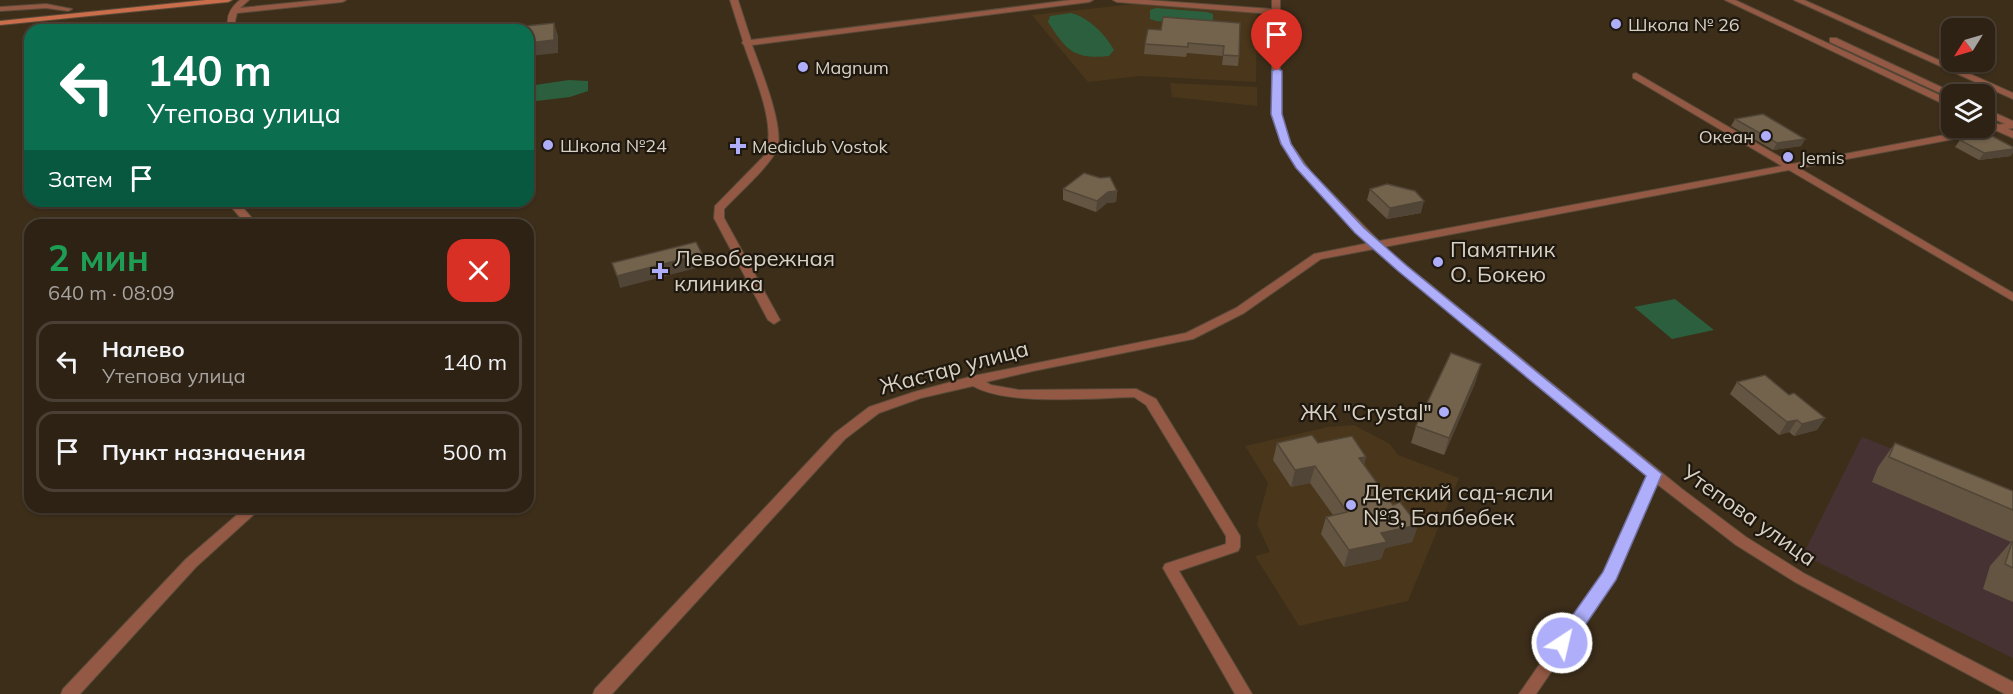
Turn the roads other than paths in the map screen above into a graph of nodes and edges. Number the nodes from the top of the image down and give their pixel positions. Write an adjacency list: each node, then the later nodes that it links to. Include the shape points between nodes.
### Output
1 (159, 0): 13 (main road)
2 (228, 0): 16 (main road)
3 (245, 0): 14 (street)
4 (342, 0): 14 (street)
5 (734, 0): 18 (street)
6 (1089, 0): 18 (street)
7 (1117, 0): 11 (street)
8 (1729, 0): 22 (street)
9 (1748, 0): 20 (street)
10 (1798, 0): 21 (street)
11 (1276, 6): 31 (street, Утепова улица, via 1276,114 1286,144 1308,174)
12 (0, 9): 13 (street)
13 (69, 9): 15 (main road)
14 (234, 11): 17 (street)
15 (0, 16)
16 (0, 23)
17 (230, 24)
18 (746, 43): 33 (street, via 770,112 773,148 718,208 718,218)
19 (1636, 76): 28 (street)
20 (1941, 90)
21 (2013, 96)
22 (1941, 100)
23 (1995, 116): 24 (street)
24 (2013, 125): 26 (street)
25 (1995, 126): 26 (street)
26 (1999, 128): 27 (street); 28 (street)
27 (2013, 135)
28 (1791, 167): 31 (street); 32 (street)
29 (237, 207): 30 (street)
30 (248, 219)
31 (1376, 244): 34 (street, Жастар улица, via 1318,256 1237,314 1189,336); 35 (street, Утепова улица)
32 (2013, 298)
33 (774, 320)
34 (973, 380): 39 (street, Жастар улица, via 874,410 840,436); 40 (street, via 988,389 1019,394 1136,393 1150,402 1233,536 1233,547 1170,568)
35 (1655, 474): 37 (street, Утепова улица, via 1741,541 1800,578); 41 (street, via 1610,576)
36 (248, 513): 38 (street, via 191,563)
37 (2013, 690)
38 (69, 694)
39 (601, 694)
40 (1244, 694)
41 (1527, 694)

